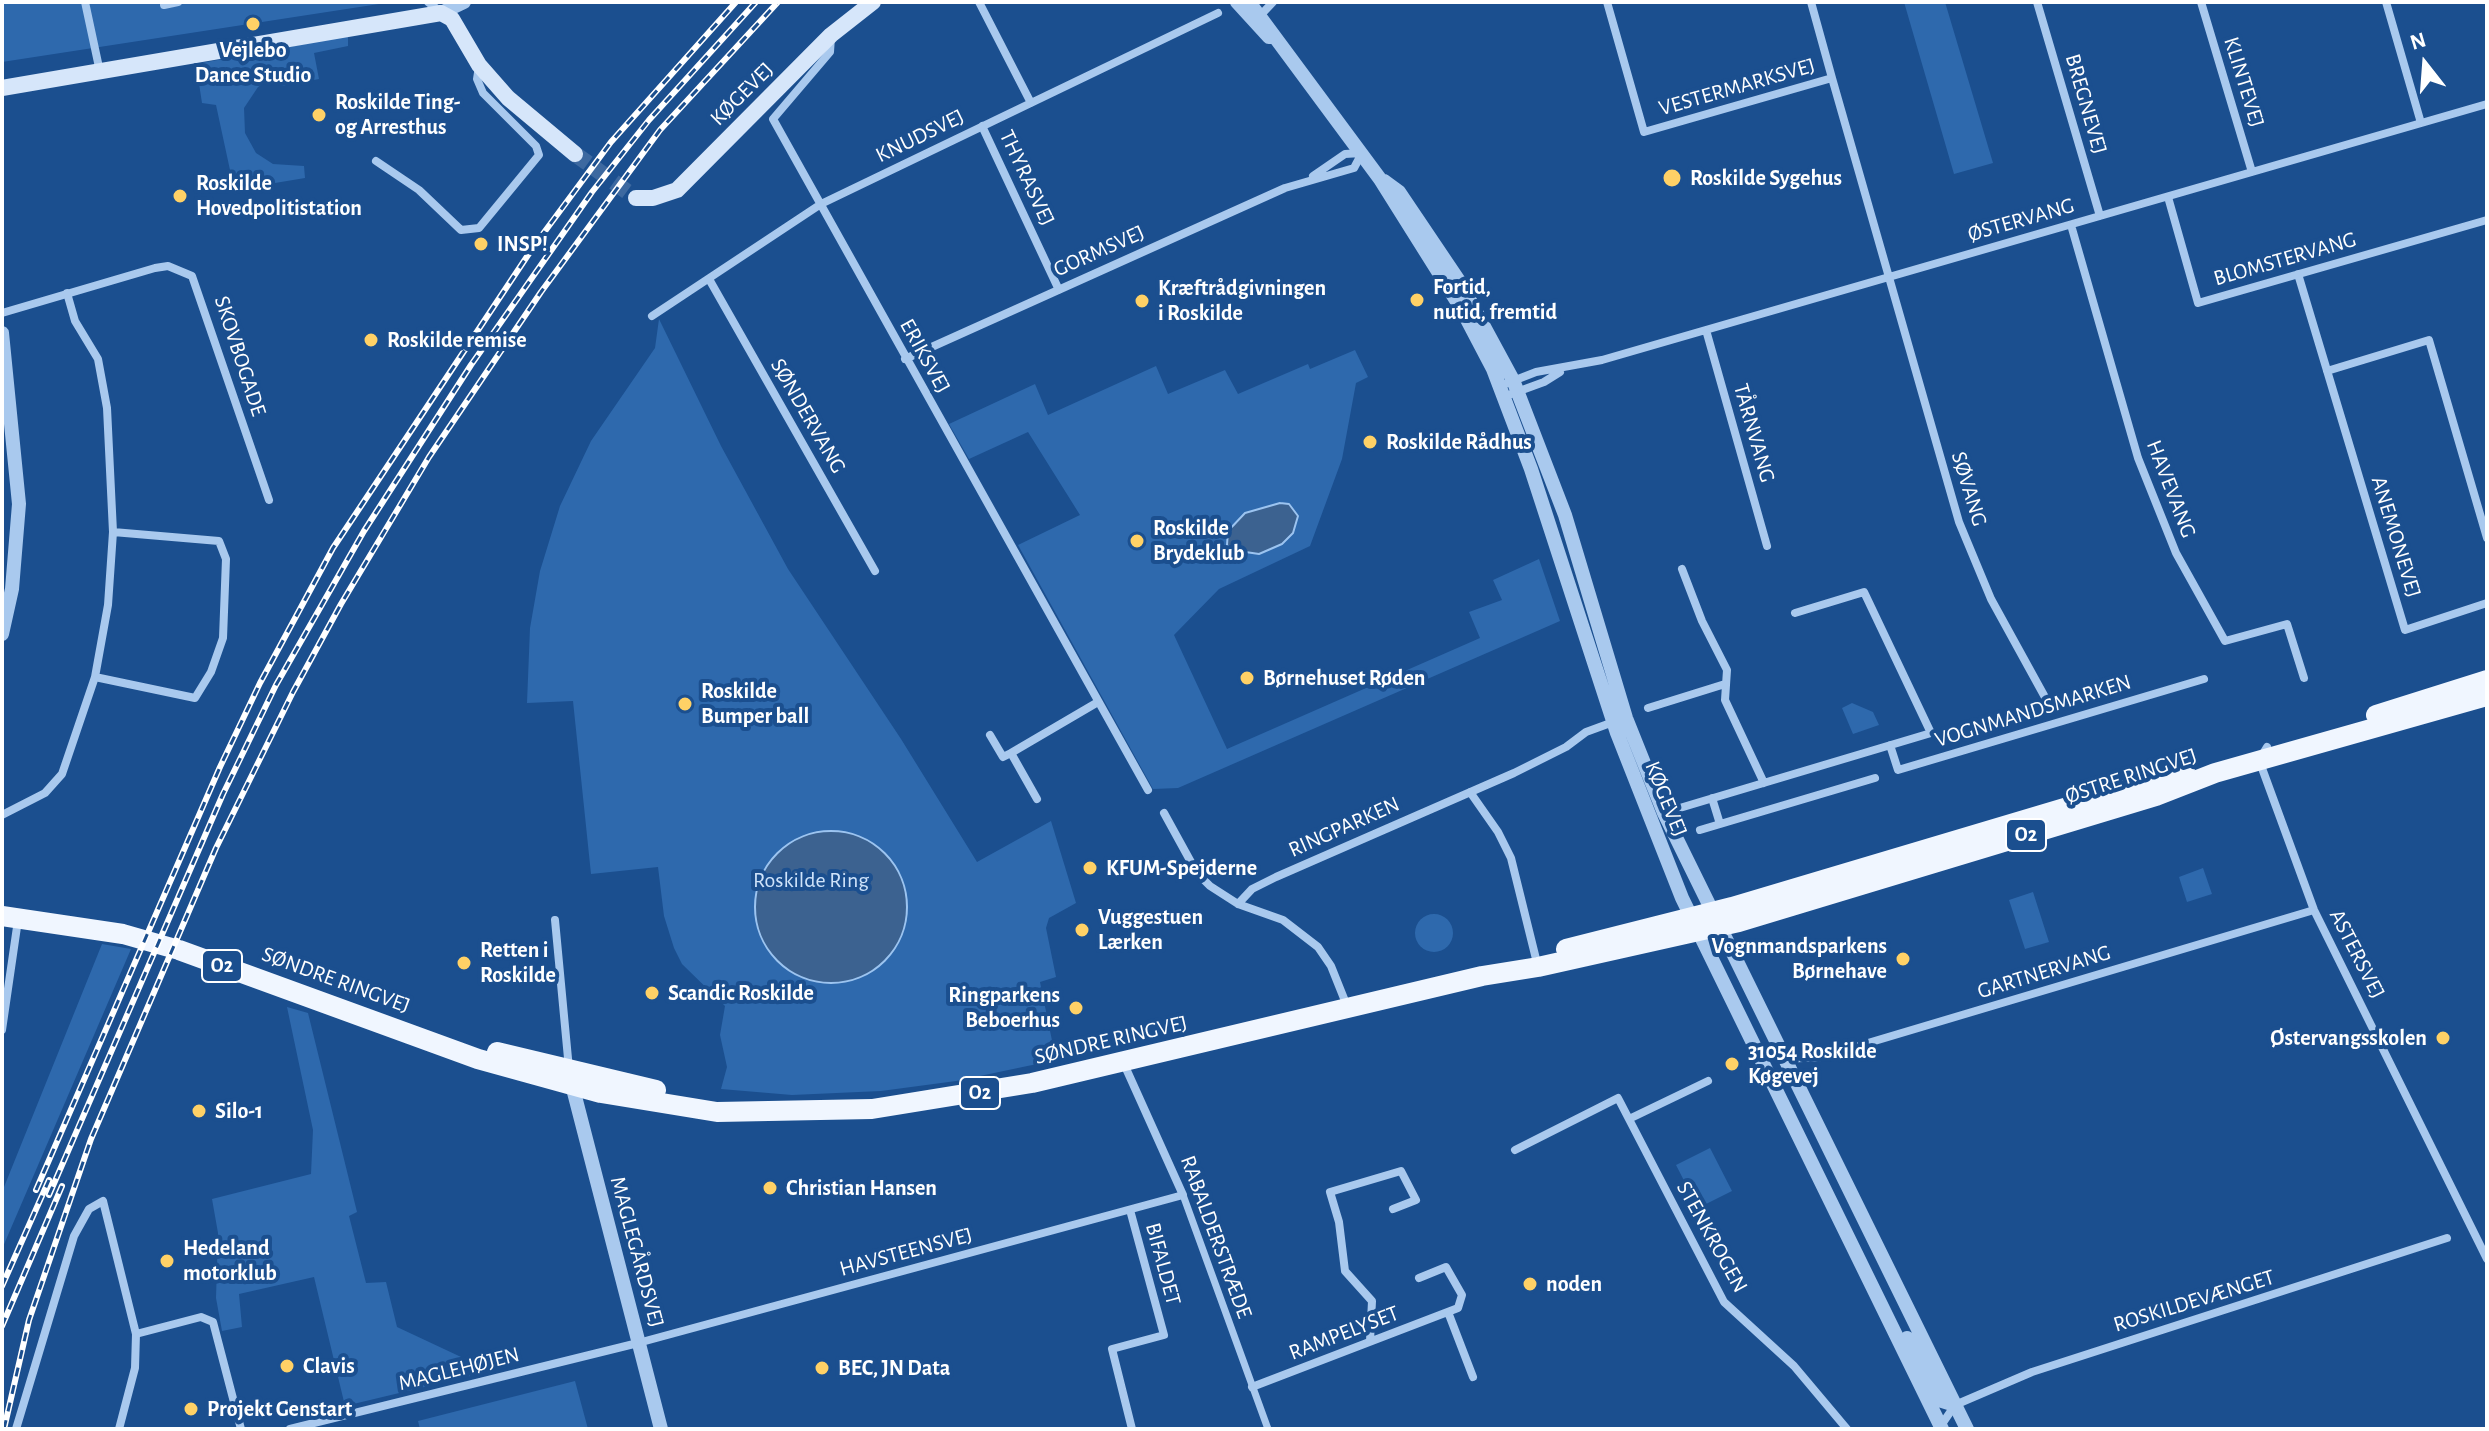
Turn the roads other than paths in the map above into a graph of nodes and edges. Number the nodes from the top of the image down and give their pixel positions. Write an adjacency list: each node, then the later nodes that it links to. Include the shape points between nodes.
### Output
1 (85, 2): 20 (street)
2 (178, 2): 14 (street)
3 (464, 2): 15 (street)
4 (873, 2): 18 (main road, KØGEVEJ)
5 (979, 2): 23 (street)
6 (1237, 2): 17 (street, KØGEVEJ)
7 (1249, 2): 17 (street, KØGEVEJ)
8 (1273, 2): 17 (street)
9 (1607, 2): 21 (street, VESTERMARKSVEJ, via 1644,132)
10 (1811, 2): 21 (street, VESTERMARKSVEJ)
11 (2037, 2): 35 (street, BREGNEVEJ)
12 (2201, 2): 30 (street, KLINTEVEJ)
13 (2386, 2): 25 (street)
14 (164, 5)
15 (435, 8): 19 (main road, via 452,19); 20 (main road)
16 (1218, 13): 23 (street, KNUDSVEJ)
17 (1257, 19): 27 (street, KØGEVEJ)
18 (831, 35): 33 (main road, KØGEVEJ, via 677,190); 34 (street, ERIKSVEJ, via 830,52 773,119)
19 (479, 65): 28 (main road, via 508,98); 29 (street, via 483,93 539,155 479,228 461,230 419,190)
20 (100, 72): 22 (main road)
21 (1832, 78): 39 (street, VESTERMARKSVEJ)
22 (2, 88)
23 (1031, 103): 26 (street, KNUDSVEJ)
24 (2487, 104): 25 (street, ØSTERVANG)
25 (2421, 123): 30 (street, ØSTERVANG)
26 (982, 126): 34 (street, KNUDSVEJ); 41 (street, THYRASVEJ)
27 (1362, 153): 31 (street, GORMSVEJ, via 1345,154); 31 (street, GORMSVEJ, via 1354,168); 49 (street, KØGEVEJ)
28 (575, 154)
29 (376, 161)
30 (2252, 172): 32 (street, ØSTERVANG)
31 (1309, 178): 41 (street, GORMSVEJ)
32 (2168, 197): 35 (street, ØSTERVANG); 38 (street, BLOMSTERVANG, via 2198,303)
33 (636, 198)
34 (821, 204): 40 (street, KNUDSVEJ); 47 (street, ERIKSVEJ)
35 (2100, 216): 37 (street, ØSTERVANG)
36 (2487, 220): 38 (street, BLOMSTERVANG)
37 (2071, 225): 39 (street, ØSTERVANG); 60 (street, HAVEVANG, via 2138,458 2176,553 2225,641 2287,624)
38 (2298, 274): 48 (street, ANEMONEVEJ)
39 (1889, 277): 45 (street, ØSTERVANG); 65 (street, SØVANG, via 1973,561)
40 (709, 279): 44 (street, KNUDSVEJ); 55 (street, SØNDERVANG)
41 (1059, 290): 47 (street, GORMSVEJ)
42 (67, 293): 43 (street, SKOVBOGADE); 50 (street, SKOVBOGADE, via 168,266 192,276); 51 (street, via 75,321 98,359 107,408)
43 (2, 313)
44 (652, 316)
45 (1706, 330): 49 (street, ØSTERVANG); 53 (street, TÅRNVANG)
46 (2, 333): 58 (street, via 19,504 14,574)
47 (905, 359): 66 (street, ERIKSVEJ)
48 (2327, 371): 52 (street, via 2429,340); 56 (street, ANEMONEVEJ, via 2405,630)
49 (1509, 389): 68 (street, KØGEVEJ, via 1531,469)
50 (269, 500)
51 (113, 532): 59 (street, via 108,605); 59 (street, via 219,541 226,559 223,638 195,698)
52 (2487, 538)
53 (1767, 546)
54 (1682, 569): 63 (street, via 1727,670)
55 (875, 571)
56 (2487, 603)
57 (1795, 613): 70 (street, VOGNMANDSMARKEN, via 1864,592 1931,733)
58 (2, 634)
59 (95, 677): 80 (street, via 62,774 45,793)
60 (2304, 678)
61 (2204, 679): 70 (street, VOGNMANDSMARKEN, via 1898,770)
62 (2487, 680): 72 (main road, ØSTRE RINGVEJ / O2)
63 (1725, 684): 67 (street); 74 (street, via 1725,700)
64 (2487, 696): 72 (main road, ØSTRE RINGVEJ / O2)
65 (2046, 699)
66 (1098, 702): 71 (street); 75 (street, ERIKSVEJ)
67 (1648, 708)
68 (1619, 720): 76 (street, RINGPARKEN); 81 (street, KØGEVEJ)
69 (990, 735): 71 (street, via 1003,757)
70 (1890, 745): 74 (street, VOGNMANDSMARKEN)
71 (1011, 753): 78 (street)
72 (2263, 754): 85 (street, ASTERSVEJ); 87 (main road, ØSTRE RINGVEJ / O2, via 1831,877); 87 (main road, ØSTRE RINGVEJ / O2, via 2156,796)
73 (1875, 778): 82 (street)
74 (1764, 783): 77 (street, VOGNMANDSMARKEN)
75 (1148, 790)
76 (1470, 792): 84 (street, RINGPARKEN, via 1276,877 1252,889); 90 (street, via 1511,858)
77 (1712, 798): 81 (street, VOGNMANDSMARKEN); 82 (street)
78 (1037, 799)
79 (1164, 813): 84 (street, via 1197,873)
80 (2, 815)
81 (1657, 815): 87 (street, KØGEVEJ); 89 (street, KØGEVEJ)
82 (1720, 824): 83 (street)
83 (1700, 830)
84 (1238, 904): 91 (street, via 1283,920 1318,947)
85 (2314, 910): 93 (street, GARTNERVANG, via 1821,1057); 103 (street, ASTERSVEJ)
86 (10, 918): 92 (street); 95 (main road, SØNDRE RINGVEJ / O2, via 123,934 420,1036)
87 (1715, 919): 89 (main road, ØSTRE RINGVEJ / O2); 93 (street, KØGEVEJ)
88 (555, 920): 95 (street)
89 (1694, 924): 90 (main road, SØNDRE RINGVEJ / O2); 105 (street, KØGEVEJ)
90 (1536, 963): 91 (main road, SØNDRE RINGVEJ / O2)
91 (1347, 1007): 94 (main road, SØNDRE RINGVEJ / O2)
92 (2, 1030)
93 (1783, 1059): 112 (street, KØGEVEJ)
94 (1122, 1061): 95 (main road, SØNDRE RINGVEJ / O2, via 915,1104 830,1110 746,1109); 99 (street, RABALDERSTRÆDE)
95 (570, 1078): 109 (street, MAGLEGÅRDSVEJ)
96 (1708, 1081): 97 (street)
97 (1629, 1119): 98 (street, via 1618,1098); 121 (street, STENKROGEN, via 1724,1302 1794,1366)
98 (1515, 1150)
99 (1183, 1195): 101 (street, HAVSTEENSVEJ); 111 (street, RABALDERSTRÆDE)
100 (1393, 1209): 108 (street, via 1416,1200 1401,1171 1330,1192 1345,1271 1372,1301)
101 (1130, 1210): 109 (street, HAVSTEENSVEJ); 119 (street, BIFALDET, via 1164,1335 1112,1349)
102 (2447, 1238): 112 (street, ROSKILDEVÆNGET, via 2068,1359)
103 (2487, 1259)
104 (1419, 1278): 106 (street, via 1446,1267 1462,1295 1458,1308)
105 (1874, 1290): 112 (street, via 1899,1323 1939,1400); 113 (street, KØGEVEJ)
106 (1448, 1312): 108 (street, RAMPELYSET); 110 (street)
107 (136, 1334): 114 (street, via 103,1201 89,1209 74,1236); 115 (street, via 135,1368); 116 (street, via 201,1317 213,1322)
108 (1370, 1341): 111 (street, RAMPELYSET)
109 (638, 1343): 117 (street, MAGLEHØJEN); 118 (street, MAGLEGÅRDSVEJ)
110 (1473, 1377)
111 (1252, 1387): 120 (street, RABALDERSTRÆDE)
112 (1955, 1405): 113 (street, KØGEVEJ); 122 (street, KØGEVEJ)
113 (1943, 1428)
114 (16, 1429)
115 (119, 1429)
116 (241, 1429)
117 (290, 1429)
118 (661, 1429)
119 (1132, 1429)
120 (1268, 1429)
121 (1847, 1429)
122 (1967, 1429)

